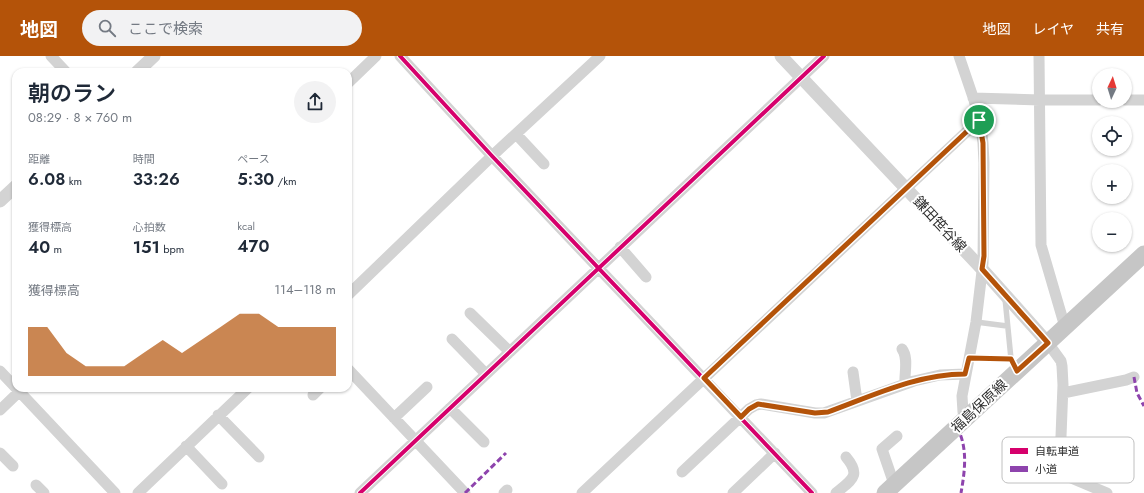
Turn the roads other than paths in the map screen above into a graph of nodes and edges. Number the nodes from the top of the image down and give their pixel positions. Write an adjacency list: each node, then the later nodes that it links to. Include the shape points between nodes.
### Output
1 (51, 56): 10 (street)
2 (154, 56): 11 (street)
3 (376, 56): 13 (street)
4 (400, 56): 21 (street)
5 (600, 56): 20 (street)
6 (781, 56): 12 (street, 鎌田笹谷線)
7 (824, 56): 12 (street)
8 (959, 56): 14 (street)
9 (1039, 56): 15 (street)
10 (62, 68)
11 (141, 68)
12 (801, 78): 23 (street, 鎌田笹谷線); 26 (street)
13 (352, 79)
14 (974, 98): 15 (street); 19 (street)
15 (1040, 100): 16 (street); 36 (street, via 1042,245)
16 (1092, 100)
17 (1132, 100): 18 (street)
18 (1144, 100)
19 (979, 120): 23 (street); 29 (street, via 983,136 984,163)
20 (516, 134): 21 (street); 22 (street)
21 (492, 156): 28 (street); 31 (street)
22 (544, 164)
23 (906, 188): 29 (street, 鎌田笹谷線); 49 (street)
24 (12, 190): 25 (street)
25 (0, 200)
26 (620, 247): 28 (street); 30 (street)
27 (1141, 261): 36 (main road, 福島保原線)
28 (599, 268): 40 (street); 49 (street)
29 (982, 269): 32 (street, 鎌田笹谷線); 34 (street)
30 (646, 277)
31 (352, 291)
32 (1004, 294): 35 (lane); 38 (street, 鎌田笹谷線)
33 (470, 313): 40 (street)
34 (976, 322): 35 (lane); 41 (street)
35 (1007, 326): 42 (lane)
36 (1065, 327): 38 (main road, 福島保原線)
37 (452, 339): 46 (street)
38 (1048, 343): 42 (main road, 福島保原線); 56 (street, via 1061,361)
39 (902, 349): 51 (street, via 906,358)
40 (510, 352): 46 (street)
41 (969, 358): 42 (lane); 47 (street)
42 (1014, 365): 62 (main road, 福島保原線)
43 (0, 371): 50 (street)
44 (853, 372): 57 (street)
45 (352, 373): 63 (street)
46 (486, 374): 58 (street)
47 (965, 374): 51 (street, via 940,375); 62 (street, via 962,396 963,412)
48 (1134, 376): 56 (street, via 1126,380)
49 (704, 378): 61 (street); 82 (street)
50 (12, 382)
51 (905, 384): 57 (street)
52 (427, 388): 63 (street)
53 (19, 392): 59 (street)
54 (23, 392): 78 (street)
55 (244, 392): 60 (street)
56 (1063, 393): 65 (street)
57 (857, 401): 61 (street, via 819,413 758,404)
58 (450, 408): 66 (street); 67 (street)
59 (0, 410)
60 (218, 415): 68 (street); 71 (street)
61 (741, 417): 70 (street); 74 (street)
62 (967, 417): 77 (main road, 福島保原線)
63 (394, 418): 66 (street)
64 (897, 436): 77 (street, via 882,449)
65 (1061, 437)
66 (416, 441): 80 (street); 81 (street)
67 (484, 442)
68 (186, 446): 76 (street); 79 (street)
69 (0, 452): 73 (street)
70 (775, 453): 83 (street); 84 (street)
71 (259, 457)
72 (846, 457): 85 (street, via 853,467 854,475 852,480)
73 (12, 466)
74 (682, 472)
75 (1083, 483): 86 (street)
76 (222, 484)
77 (890, 489)
78 (115, 493)
79 (138, 493)
80 (360, 493)
81 (465, 493)
82 (582, 493)
83 (733, 493)
84 (812, 493)
85 (836, 493)
86 (1107, 493)

